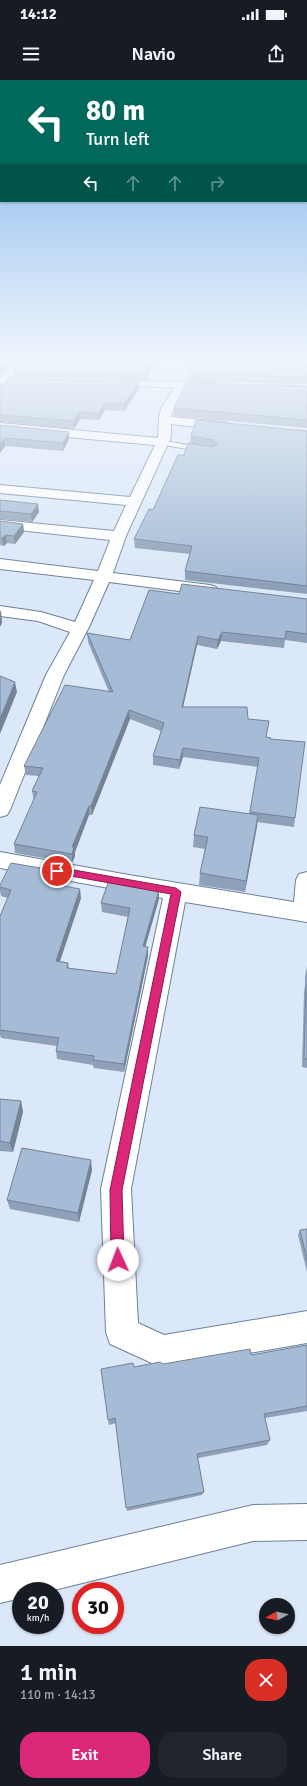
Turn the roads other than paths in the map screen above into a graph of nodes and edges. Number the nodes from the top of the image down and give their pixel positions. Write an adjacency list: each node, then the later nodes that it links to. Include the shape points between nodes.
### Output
1 (87, 435): 3 (street)
2 (165, 435): 3 (street)
3 (162, 442): 4 (lane); 6 (street)
4 (212, 451)
5 (0, 489): 6 (street)
6 (136, 502): 8 (street)
7 (0, 524): 8 (street)
8 (119, 536): 10 (street)
9 (0, 564): 10 (street)
10 (104, 576): 11 (street); 13 (street)
11 (229, 592)
12 (0, 611): 13 (street, via 51,618)
13 (79, 630): 14 (street, via 55,675)
14 (0, 810)
15 (0, 860): 17 (street)
16 (307, 880): 18 (street)
17 (176, 892): 18 (street); 19 (street, via 116,1190 122,1332 163,1352)
18 (305, 913)
19 (307, 1327)
20 (307, 1522): 21 (street, via 253,1523)
21 (0, 1584)

